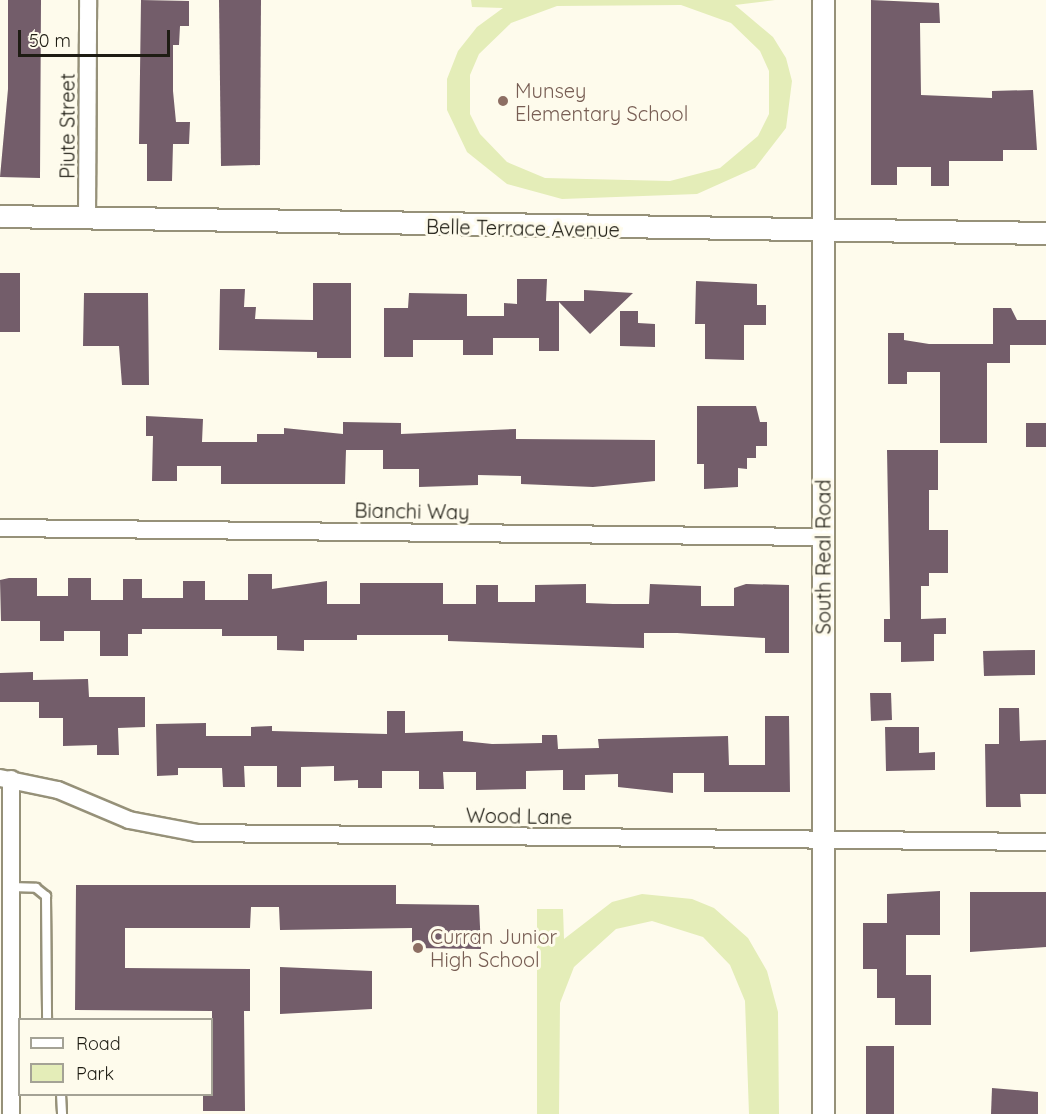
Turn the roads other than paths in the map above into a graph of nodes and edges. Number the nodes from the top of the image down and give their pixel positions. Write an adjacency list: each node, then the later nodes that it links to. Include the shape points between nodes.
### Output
1 (88, 0): 4 (street, Piute Street)
2 (823, 0): 5 (street, South Real Road)
3 (0, 216): 4 (street, Belle Terrace Avenue)
4 (87, 217): 5 (street, Belle Terrace Avenue)
5 (822, 233): 6 (street, Belle Terrace Avenue); 8 (street, South Real Road)
6 (1046, 233)
7 (0, 528): 8 (street, Bianchi Way)
8 (823, 537): 10 (street, South Real Road)
9 (6, 779): 10 (street, Wood Lane, via 58,790 129,820 197,833); 12 (street)
10 (823, 841): 11 (street, Wood Lane); 18 (street, South Real Road)
11 (1046, 842)
12 (11, 887): 13 (lane, via 36,888 46,896); 14 (street)
13 (47, 1018)
14 (10, 1034): 16 (street)
15 (61, 1096): 17 (lane)
16 (12, 1114)
17 (62, 1114)
18 (824, 1114)

